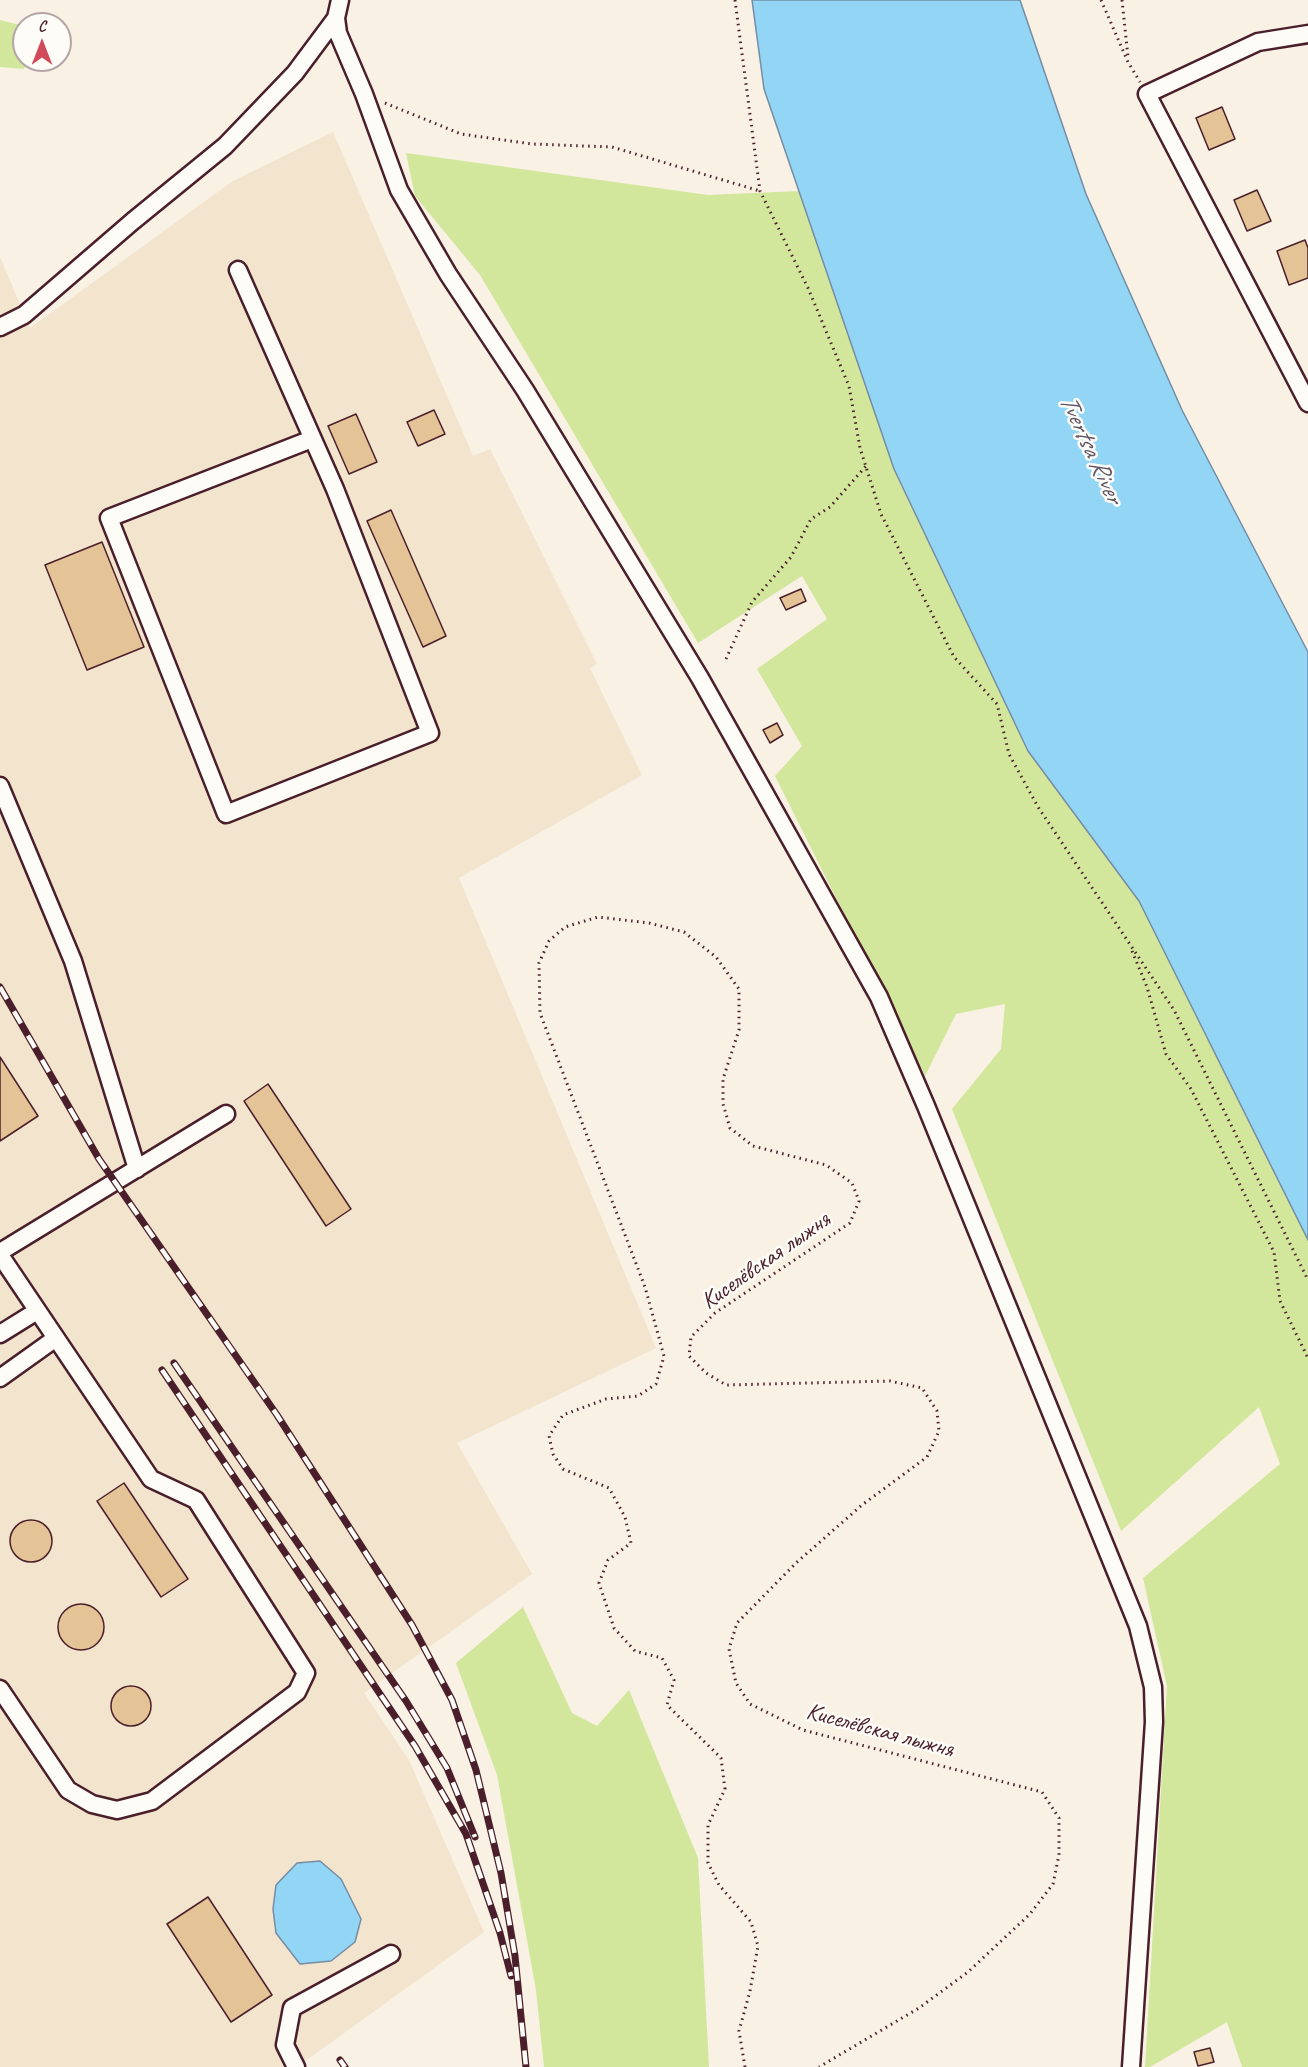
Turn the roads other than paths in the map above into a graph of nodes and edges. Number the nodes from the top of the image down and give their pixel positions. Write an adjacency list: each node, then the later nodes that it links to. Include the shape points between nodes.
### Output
1 (340, 0): 2 (street)
2 (336, 18): 5 (street, via 295,73 225,146 24,315); 19 (street, via 338,33 399,190 700,678 879,997 1138,1626 1153,1687 1154,1722)
3 (1308, 34): 6 (street, via 1258,42 1147,94)
4 (238, 270): 7 (street)
5 (0, 327)
6 (1308, 403)
7 (312, 439): 7 (street, via 430,733 226,814 109,518)
8 (0, 786): 10 (street, via 73,961)
9 (226, 1114): 10 (street)
10 (137, 1169): 11 (street)
11 (0, 1254): 12 (street)
12 (38, 1311): 13 (street); 14 (street)
13 (0, 1334)
14 (56, 1338): 15 (street); 16 (street, via 151,1479 196,1500 306,1673 297,1692 152,1801 117,1810 92,1804 68,1790)
15 (0, 1378)
16 (0, 1689)
17 (391, 1954): 18 (street, via 292,2008 285,2044)
18 (296, 2067)
19 (1131, 2067)

